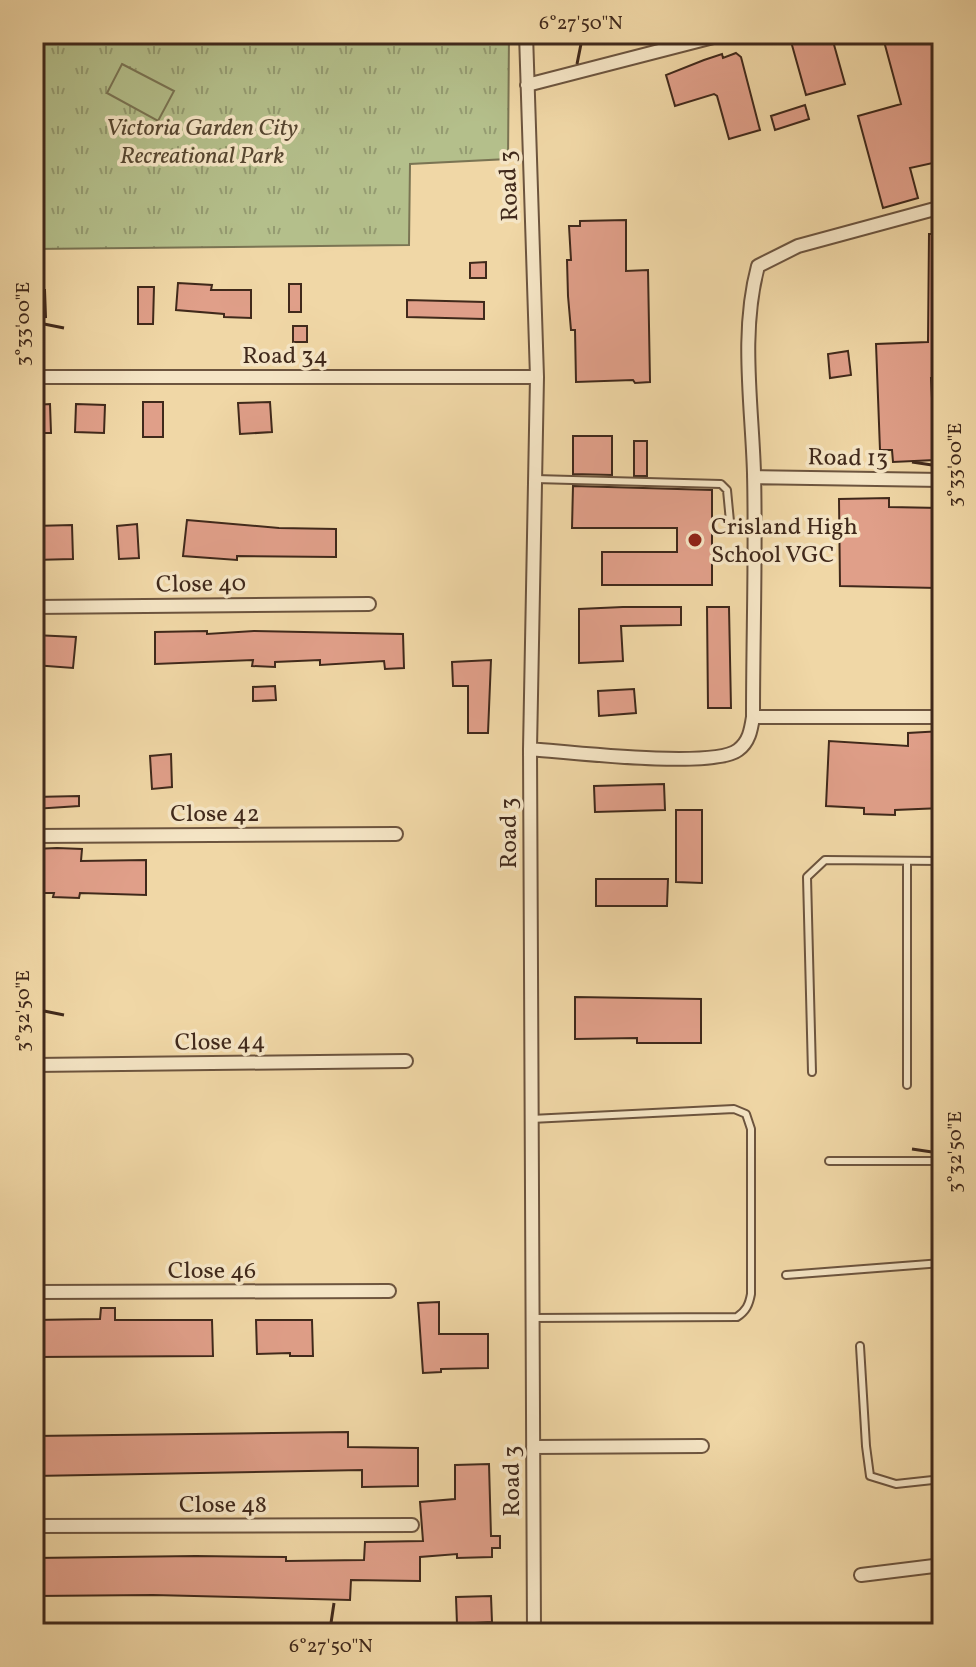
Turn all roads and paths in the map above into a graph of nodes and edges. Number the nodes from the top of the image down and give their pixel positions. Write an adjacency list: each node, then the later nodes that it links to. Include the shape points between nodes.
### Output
1 (526, 34): 3 (street, Road 3)
2 (725, 34): 3 (street)
3 (527, 85): 6 (street, Road 3)
4 (942, 207): 7 (street, via 798,246 758,266 748,329)
5 (34, 377): 6 (street, Road 34)
6 (537, 377): 8 (street, Road 3)
7 (754, 477): 9 (street, Road 13); 13 (street)
8 (535, 479): 10 (lane, via 717,483 727,490); 15 (street, Road 3)
9 (942, 480)
10 (731, 532)
11 (369, 604): 12 (street, Close 40)
12 (34, 607)
13 (753, 717): 14 (street); 15 (street, via 749,737 737,752 700,760)
14 (942, 717)
15 (530, 749): 24 (street, Road 3)
16 (396, 834): 17 (street, Close 42)
17 (34, 836)
18 (907, 861): 19 (lane); 22 (lane, via 825,860 807,877); 23 (lane)
19 (942, 861)
20 (406, 1061): 21 (street, Close 44)
21 (34, 1065)
22 (812, 1072)
23 (907, 1085)
24 (531, 1119): 31 (street, Road 3); 31 (lane, via 734,1109 746,1114 751,1129 751,1294 743,1313)
25 (829, 1161): 26 (lane)
26 (942, 1161)
27 (942, 1263): 28 (lane)
28 (786, 1275)
29 (389, 1291): 30 (street, Close 46)
30 (34, 1292)
31 (532, 1318): 34 (street, Road 3)
32 (860, 1346): 35 (lane, via 870,1476 896,1484)
33 (702, 1446): 34 (street)
34 (533, 1447): 40 (street, Road 3)
35 (942, 1479)
36 (412, 1525): 37 (street, Close 48)
37 (34, 1526)
38 (942, 1565): 39 (street)
39 (861, 1575)
40 (534, 1633)

